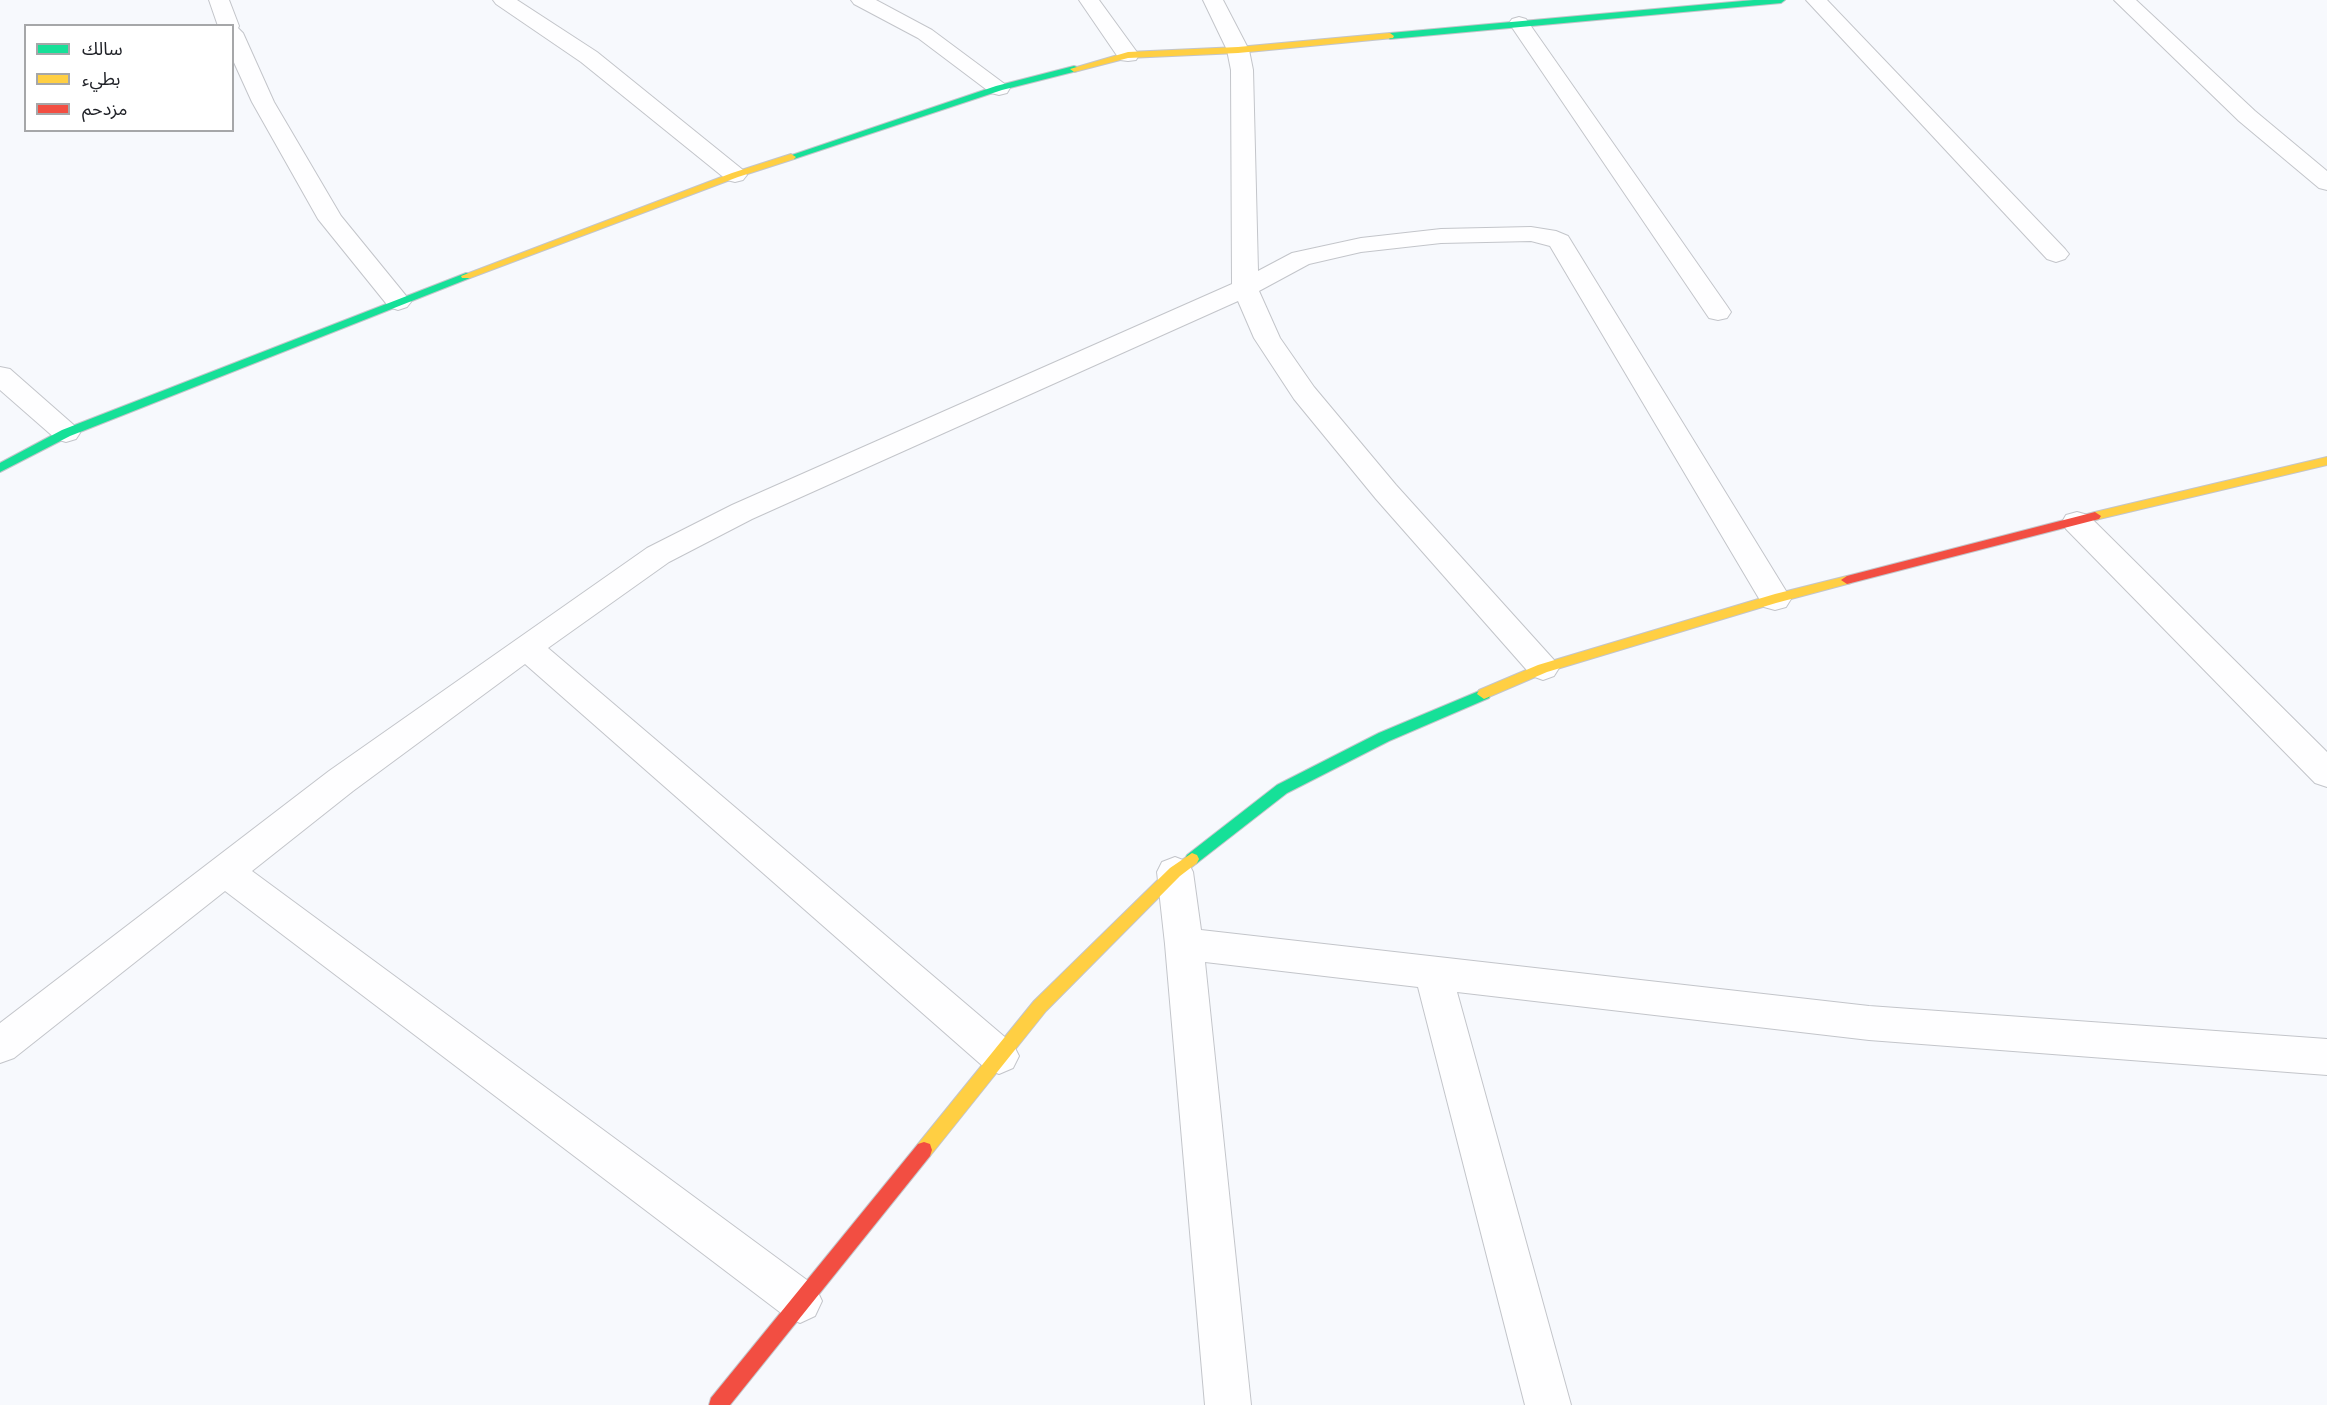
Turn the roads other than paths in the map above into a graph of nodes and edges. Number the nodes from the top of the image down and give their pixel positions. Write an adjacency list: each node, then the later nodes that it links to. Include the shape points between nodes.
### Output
1 (219, 0): 10 (street)
2 (503, 0): 15 (street, via 590,57)
3 (861, 0): 14 (street, via 925,33)
4 (1089, 0): 13 (street)
5 (1214, 0): 12 (street)
6 (1781, 0): 9 (street)
7 (1816, 0): 17 (street)
8 (2124, 0): 16 (street, via 2247,116)
9 (1519, 23): 12 (street); 20 (street)
10 (229, 24)
11 (234, 38): 19 (street, via 262,102 330,219)
12 (1238, 50): 13 (street); 18 (street, via 1244,102)
13 (1128, 54): 14 (street)
14 (999, 88): 15 (street)
15 (735, 175): 19 (street)
16 (2327, 183)
17 (2056, 254)
18 (1245, 288): 26 (street, via 1301,258 1361,245 1441,236 1520,234 1559,241); 27 (street, via 742,512 658,555); 28 (street, via 1267,338 1304,393 1386,492)
19 (398, 302): 22 (street)
20 (1718, 312)
21 (0, 375): 22 (street)
22 (66, 433): 24 (street)
23 (2327, 461): 25 (street)
24 (0, 468)
25 (2076, 522): 26 (street); 29 (street)
26 (1775, 599): 28 (street)
27 (526, 646): 30 (street); 35 (street)
28 (1543, 668): 31 (street, via 1384,737 1282,789)
29 (2327, 774)
30 (225, 871): 34 (street); 37 (street)
31 (1175, 872): 32 (street); 35 (street, via 1040,1006)
32 (1184, 944): 33 (street); 39 (street)
33 (1433, 972): 36 (street, via 1869,1023); 40 (street)
34 (0, 1046)
35 (999, 1056): 37 (street)
36 (2327, 1057)
37 (800, 1301): 38 (street)
38 (718, 1405)
39 (1228, 1405)
40 (1548, 1405)

